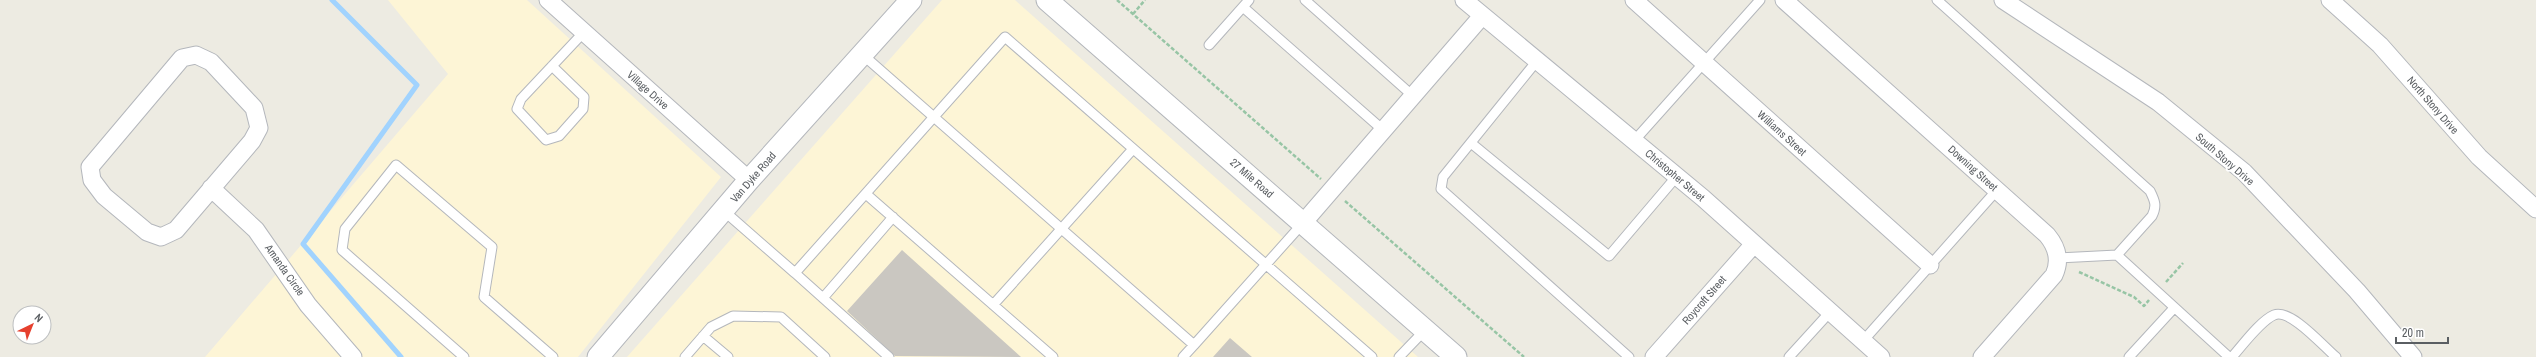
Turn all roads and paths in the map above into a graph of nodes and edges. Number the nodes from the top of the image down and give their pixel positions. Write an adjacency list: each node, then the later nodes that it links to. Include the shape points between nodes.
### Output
1 (548, 0): 18 (street, Village Drive)
2 (911, 0): 20 (street, Van Dyke Road)
3 (1047, 0): 40 (street, 27 Mile Road)
4 (1117, 0): 16 (path)
5 (1145, 0): 16 (path)
6 (1249, 0): 15 (lane)
7 (1305, 0): 24 (lane)
8 (1464, 0): 17 (street, Christopher Street)
9 (1634, 0): 22 (street, Williams Street)
10 (1760, 0): 22 (lane)
11 (1784, 0): 34 (street, Downing Street)
12 (1937, 0): 43 (lane, via 2150,191 2156,208 2152,216)
13 (2330, 0): 37 (street, North Stony Drive, via 2380,45 2479,157)
14 (2012, 2): 78 (street, South Stony Drive, via 2158,102 2244,172 2357,291)
15 (1243, 7): 19 (lane); 26 (lane)
16 (1133, 14): 32 (path)
17 (1482, 16): 21 (street, Christopher Street); 24 (street)
18 (584, 32): 23 (lane); 31 (street, Village Drive)
19 (1209, 45)
20 (862, 55): 25 (lane); 31 (street, Van Dyke Road)
21 (1536, 62): 27 (street, Christopher Street); 28 (lane)
22 (1704, 63): 27 (lane); 46 (street, Williams Street)
23 (552, 66): 23 (lane, via 521,99 517,110 546,140 558,136 583,109 584,97)
24 (1413, 96): 26 (street)
25 (934, 116): 29 (lane, via 1004,37); 35 (lane); 41 (lane)
26 (1383, 130): 40 (street)
27 (1634, 141): 30 (street, Christopher Street)
28 (1471, 143): 30 (lane, via 1608,256); 70 (lane, via 1443,177 1441,189)
29 (1133, 149): 41 (lane); 45 (lane)
30 (1677, 176): 42 (street, Christopher Street)
31 (749, 180): 38 (street, Van Dyke Road)
32 (1322, 180)
33 (212, 188): 33 (street, via 252,141 259,128 254,108 211,62 196,55 182,58 90,167 92,180 104,196 147,232 161,237 176,230); 56 (street, Amanda Circle, via 256,230 308,305)
34 (1997, 190): 44 (street, Downing Street, via 2047,235); 46 (lane)
35 (866, 194): 39 (lane); 47 (lane)
36 (1341, 197): 69 (path)
37 (2536, 209)
38 (724, 211): 47 (lane); 59 (street, Van Dyke Road)
39 (893, 217): 48 (lane); 49 (lane)
40 (1303, 223): 45 (lane); 52 (street, 27 Mile Road)
41 (1062, 228): 49 (lane); 55 (lane)
42 (1754, 244): 51 (street, Christopher Street); 71 (street, Roycroft Street)
43 (2116, 255): 44 (lane); 50 (lane)
44 (2058, 258): 74 (street, via 2057,268 2049,282)
45 (1266, 264): 55 (lane); 66 (lane)
46 (1930, 265): 54 (lane)
47 (795, 273): 48 (lane)
48 (823, 298): 63 (lane)
49 (993, 304): 64 (lane)
50 (2174, 308): 75 (lane); 76 (lane)
51 (1830, 312): 54 (street, Christopher Street); 72 (lane)
52 (1425, 330): 67 (lane); 68 (street, 27 Mile Road)
53 (703, 336): 60 (lane); 61 (lane); 62 (lane, via 711,327 733,316 781,317)
54 (1863, 341): 73 (street, Christopher Street)
55 (1194, 344): 65 (lane)
56 (353, 357)
57 (464, 357): 58 (lane, via 342,250 345,229 396,165 492,246 484,297)
58 (553, 357)
59 (598, 357)
60 (685, 357)
61 (728, 357)
62 (825, 357)
63 (889, 357)
64 (1053, 357)
65 (1183, 357)
66 (1372, 357)
67 (1399, 357)
68 (1456, 357)
69 (1524, 357)
70 (1629, 357)
71 (1654, 357)
72 (1790, 357)
73 (1881, 357)
74 (1982, 357)
75 (2129, 357)
76 (2231, 357): 77 (lane, via 2266,320 2274,315 2283,314 2292,318)
77 (2336, 357)
78 (2414, 357)

